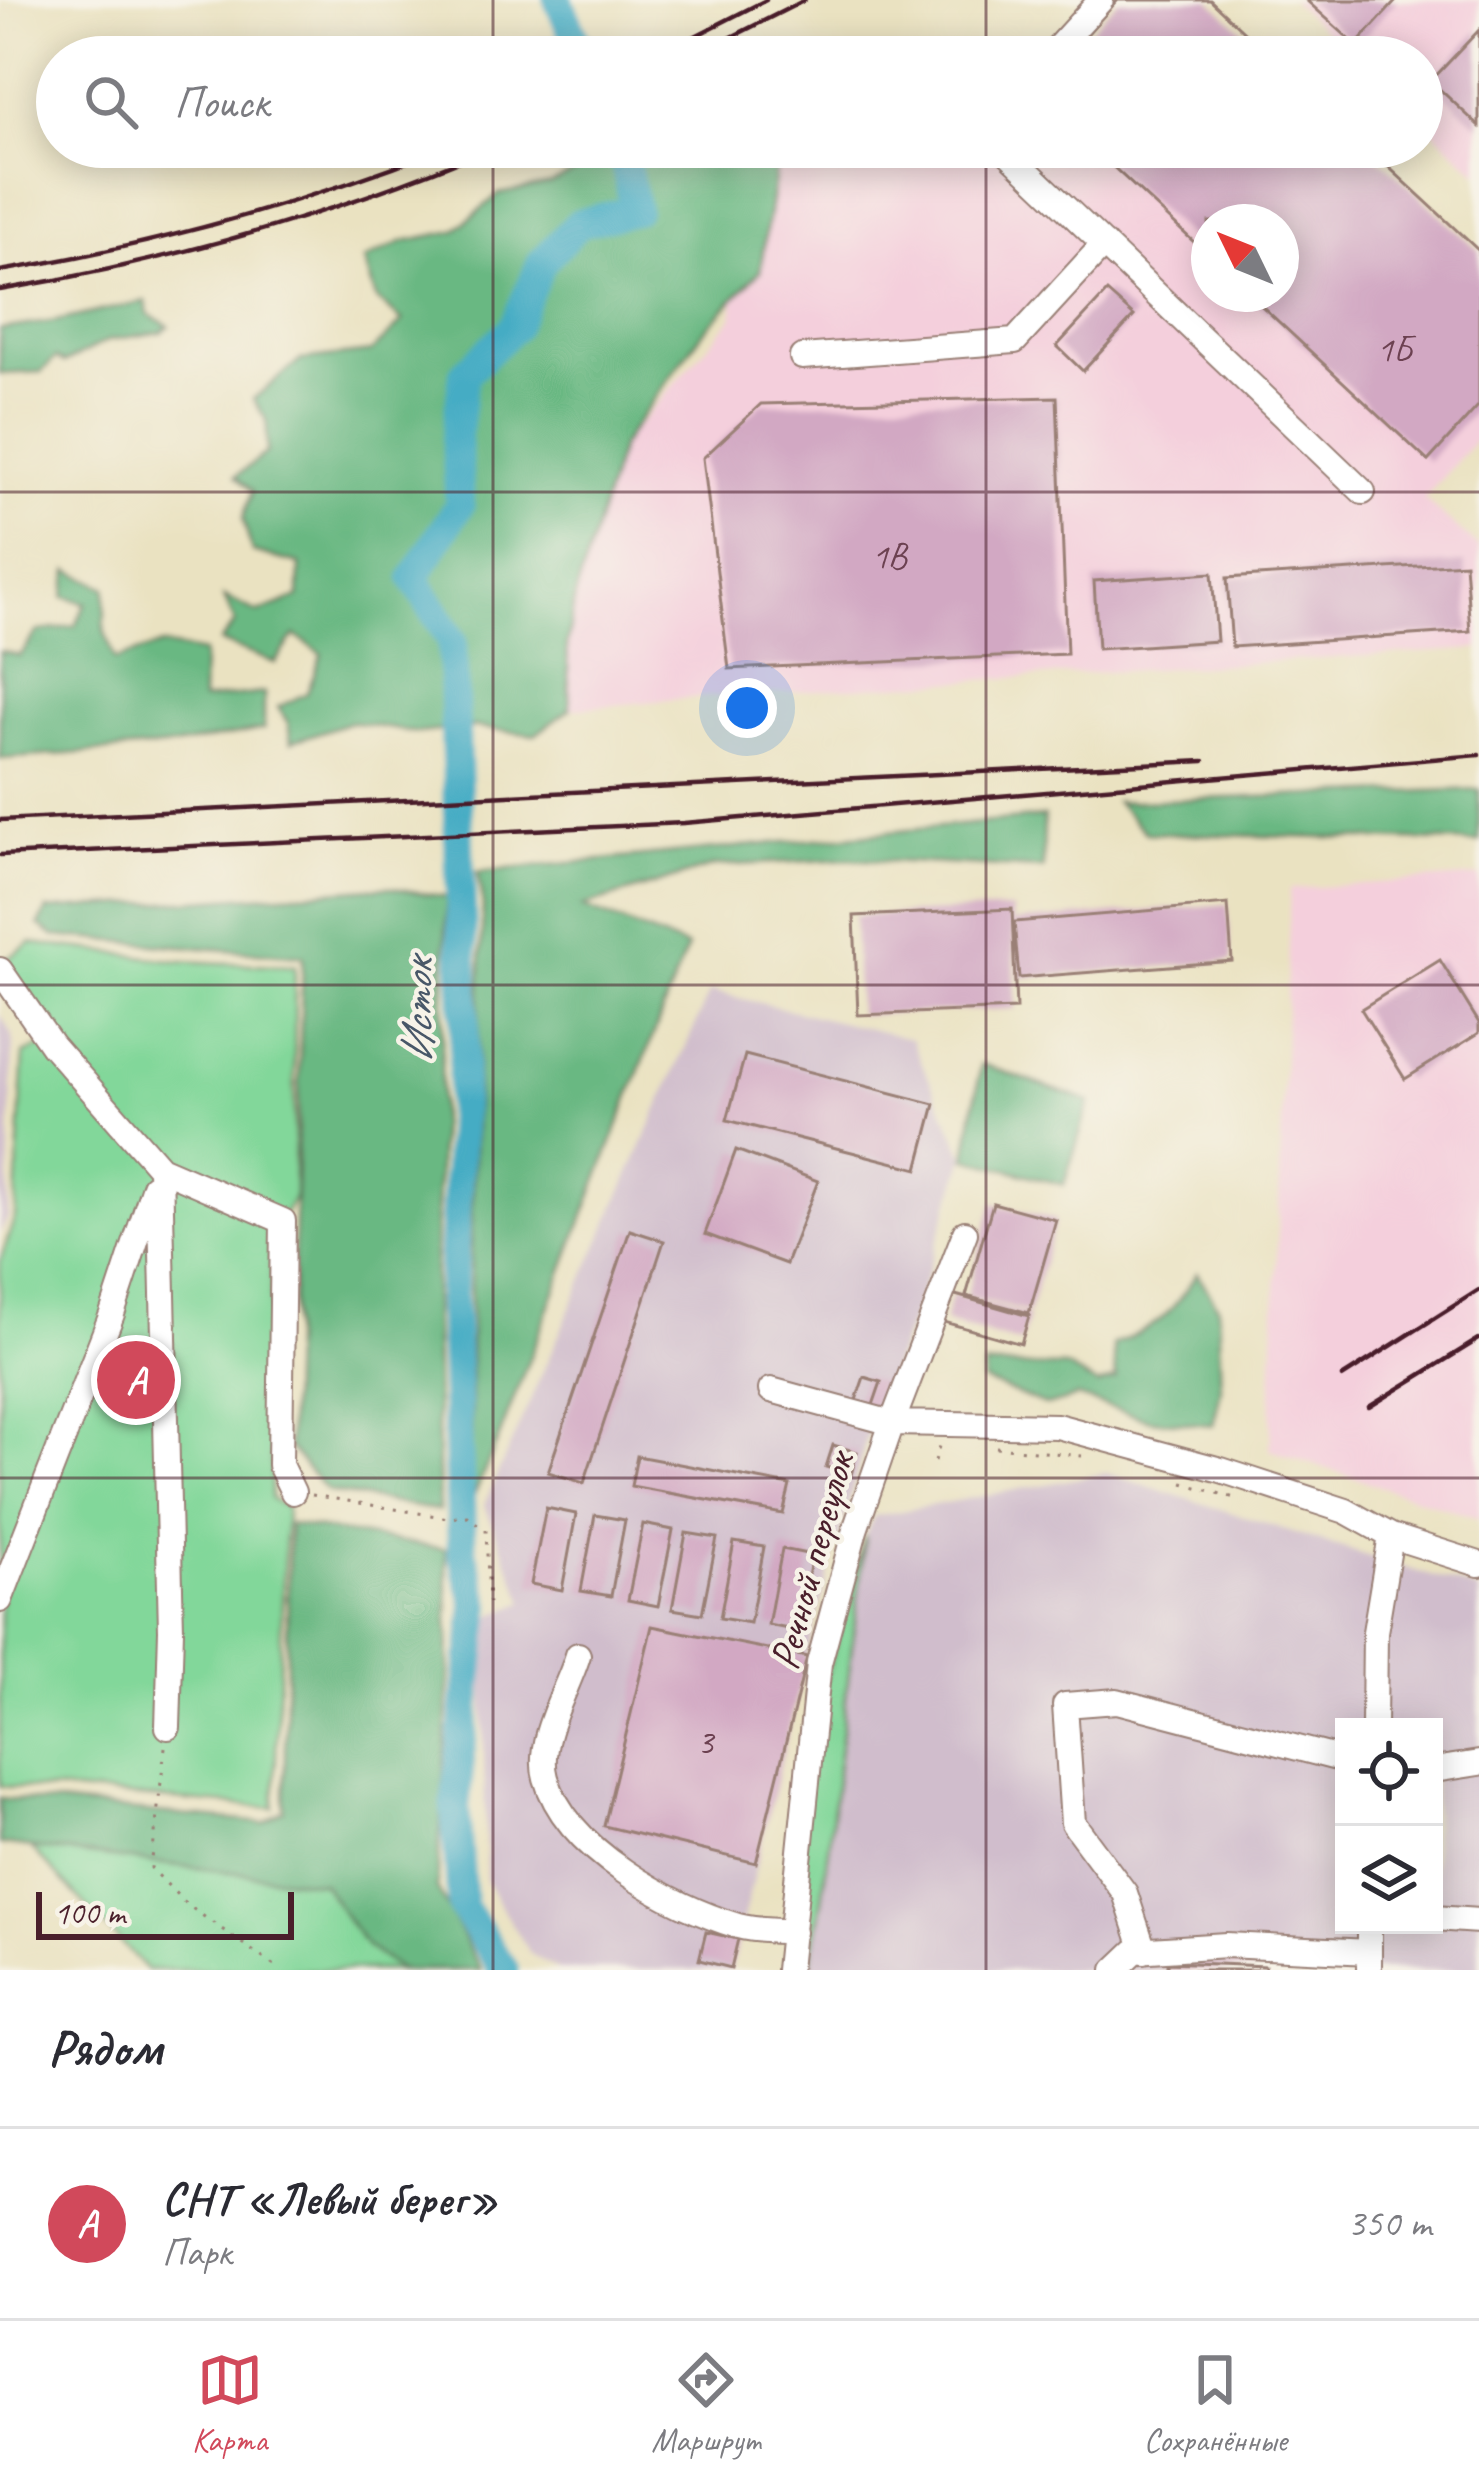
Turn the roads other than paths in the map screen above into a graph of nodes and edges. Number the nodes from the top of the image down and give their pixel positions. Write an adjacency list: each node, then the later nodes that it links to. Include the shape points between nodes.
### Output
1 (1101, 0): 2 (street)
2 (1068, 36)
3 (1024, 168): 4 (street)
4 (1105, 244): 5 (street, via 1015,340); 6 (street)
5 (802, 357)
6 (1363, 492)
7 (0, 970): 8 (street, via 52,1045)
8 (160, 1168): 12 (street, via 283,1222 280,1465); 15 (street); 18 (street)
9 (965, 1233): 11 (street)
10 (771, 1390): 11 (street)
11 (892, 1423): 13 (street, Речной переулок, via 1057,1426 1346,1511); 24 (street, Речной переулок, via 819,1663)
12 (292, 1492)
13 (1391, 1536): 14 (street, Речной переулок); 17 (street, via 1375,1632)
14 (1479, 1564)
15 (0, 1600)
16 (578, 1654): 24 (street, via 547,1739 545,1776 568,1820 666,1898 741,1927)
17 (1374, 1718)
18 (167, 1727)
19 (1335, 1758): 25 (street, via 1117,1701 1065,1705 1072,1823 1125,1893)
20 (1479, 1763): 21 (street)
21 (1443, 1769)
22 (1443, 1919): 23 (street)
23 (1479, 1921)
24 (793, 1932): 27 (street, Речной переулок)
25 (1144, 1951): 26 (street, via 1226,1946); 28 (street)
26 (1369, 1961)
27 (788, 1970)
28 (1115, 1970)

